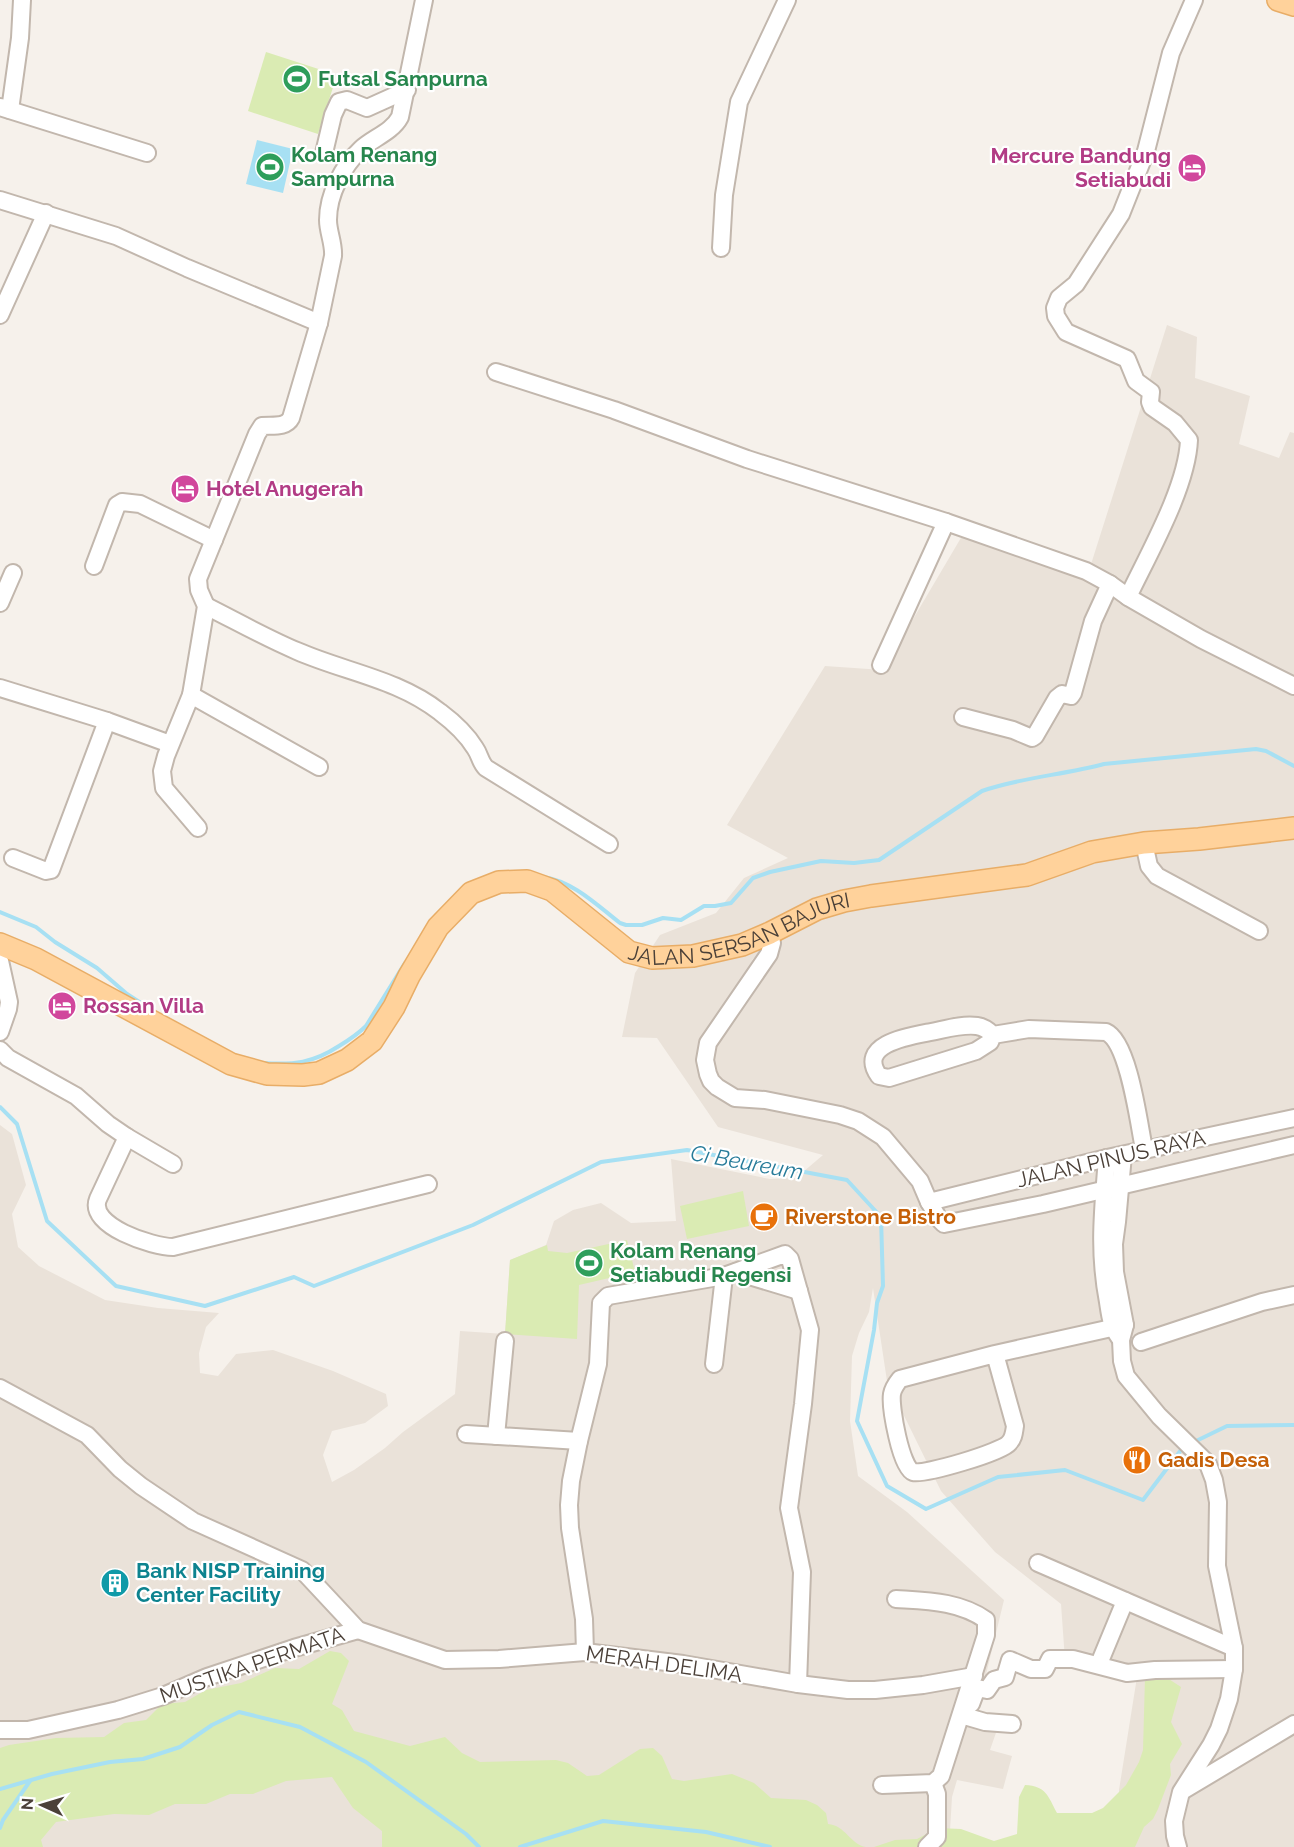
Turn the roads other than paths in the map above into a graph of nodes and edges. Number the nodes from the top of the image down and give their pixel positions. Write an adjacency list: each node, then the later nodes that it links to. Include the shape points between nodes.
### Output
1 (22, 0): 8 (street, via 20,38)
2 (424, 0): 7 (street)
3 (787, 0): 13 (street, via 738,102 724,195)
4 (1194, 0): 22 (street, via 1172,53 1146,151 1121,214 1076,284 1059,298 1055,308 1066,332 1127,359 1136,381 1151,392 1152,407 1175,423 1189,440 1188,458 1169,510)
5 (1278, 0): 6 (main road)
6 (1294, 5)
7 (407, 90): 10 (street, via 367,108 347,100 339,102); 15 (street, via 397,122 349,162 333,194 328,219 333,256)
8 (5, 109): 9 (street)
9 (147, 153)
10 (324, 153)
11 (0, 200): 12 (street)
12 (46, 213): 14 (street); 15 (street, via 116,236)
13 (721, 248)
14 (0, 315)
15 (319, 323): 18 (street, via 291,418 283,425 262,426)
16 (496, 372): 17 (street, via 747,459)
17 (946, 522): 21 (street, via 1086,571); 25 (street)
18 (214, 540): 19 (street, via 140,504 122,502 117,505); 24 (street, via 198,579)
19 (94, 566)
20 (13, 573): 23 (street)
21 (1110, 584): 22 (street); 29 (street, via 1093,621 1073,693 1057,698 1035,736)
22 (1128, 597): 26 (street)
23 (0, 603)
24 (207, 606): 28 (street); 36 (street, via 297,651 384,681 422,699 467,737 486,768)
25 (880, 665)
26 (1294, 686)
27 (0, 688): 30 (street)
28 (190, 695): 31 (street); 32 (street)
29 (963, 717)
30 (107, 722): 31 (street); 37 (street, via 51,870)
31 (170, 744): 33 (street, via 162,771 164,788)
32 (319, 767)
33 (198, 828)
34 (1294, 828): 35 (main road, JALAN SERSAN BAJURI)
35 (1144, 843): 38 (street, via 1149,866 1157,876); 39 (main road, JALAN SERSAN BAJURI, via 1092,852 1027,875 837,903)
36 (609, 844)
37 (13, 858)
38 (1259, 931)
39 (770, 933): 40 (main road, JALAN SERSAN BAJURI, via 742,945 693,956 652,958 629,952 552,890 527,881 499,882 471,893 438,927 372,1041 347,1060 319,1073 303,1075 267,1074 231,1064 36,959); 55 (street, via 769,954 708,1043 705,1060 711,1080 735,1098 776,1102 858,1121 896,1150 921,1181)
40 (0, 944)
41 (0, 961): 42 (street, via 9,1002)
42 (0, 1032)
43 (993, 1035): 43 (street, via 990,1042 976,1051 889,1078 879,1076 875,1070 876,1054 897,1040 960,1026 980,1026); 49 (street, via 1029,1029 1110,1034 1127,1068)
44 (0, 1050): 46 (street, via 76,1096)
45 (1294, 1118): 48 (street, JALAN PINUS RAYA)
46 (127, 1137): 51 (street); 53 (street, via 96,1210 113,1227 161,1247)
47 (1294, 1145): 52 (street, JALAN PINUS RAYA)
48 (1161, 1146): 49 (street, JALAN PINUS RAYA); 52 (street)
49 (1144, 1149): 50 (street, JALAN PINUS RAYA)
50 (1115, 1156): 54 (street); 55 (street, JALAN PINUS RAYA)
51 (173, 1164)
52 (1168, 1174): 54 (street, JALAN PINUS RAYA)
53 (428, 1184)
54 (1112, 1186): 55 (street, JALAN PINUS RAYA, via 950,1224 942,1223); 59 (street, via 1117,1222 1114,1244)
55 (929, 1202)
56 (730, 1274): 57 (street); 57 (street, via 783,1254 790,1259); 63 (street); 67 (street, via 604,1299 598,1364)
57 (799, 1292): 77 (street, via 810,1330 789,1508 802,1572)
58 (1294, 1295): 61 (street)
59 (1120, 1331): 62 (street); 72 (street, via 1126,1376 1208,1464 1214,1480 1218,1502 1217,1566)
60 (505, 1341): 66 (street)
61 (1141, 1342)
62 (995, 1354): 62 (street, via 900,1379 895,1385 892,1405 903,1460 912,1472 957,1464 1008,1445 1015,1426)
63 (714, 1364)
64 (0, 1388): 71 (street, MUSTIKA PERMATA, via 87,1435 141,1486 194,1521 302,1570)
65 (466, 1434): 66 (street)
66 (496, 1436): 67 (street)
67 (579, 1441): 73 (street, via 569,1505)
68 (1038, 1563): 70 (street)
69 (896, 1599): 76 (street, via 956,1605 986,1620 986,1635)
70 (1125, 1601): 72 (street); 74 (street)
71 (358, 1630): 73 (street, MERAH DELIMA, via 445,1660); 81 (street, MUSTIKA PERMATA, via 294,1648 118,1710 28,1730)
72 (1233, 1648): 75 (street)
73 (585, 1652): 77 (street, MERAH DELIMA)
74 (1101, 1659)
75 (1234, 1669): 78 (street, via 1127,1673 1073,1659 1050,1659 1046,1669 1031,1669 1010,1659 1005,1677 994,1680 987,1690 977,1688); 84 (street, via 1219,1729)
76 (974, 1676): 77 (street, MERAH DELIMA, via 875,1690); 78 (street)
77 (798, 1684)
78 (963, 1716): 79 (street); 82 (street, via 941,1776)
79 (1012, 1724)
80 (1294, 1724): 84 (street)
81 (0, 1730)
82 (933, 1783): 83 (street); 85 (street, via 938,1837)
83 (882, 1785)
84 (1181, 1792): 86 (street, via 1174,1821)
85 (927, 1847)
86 (1178, 1847)

